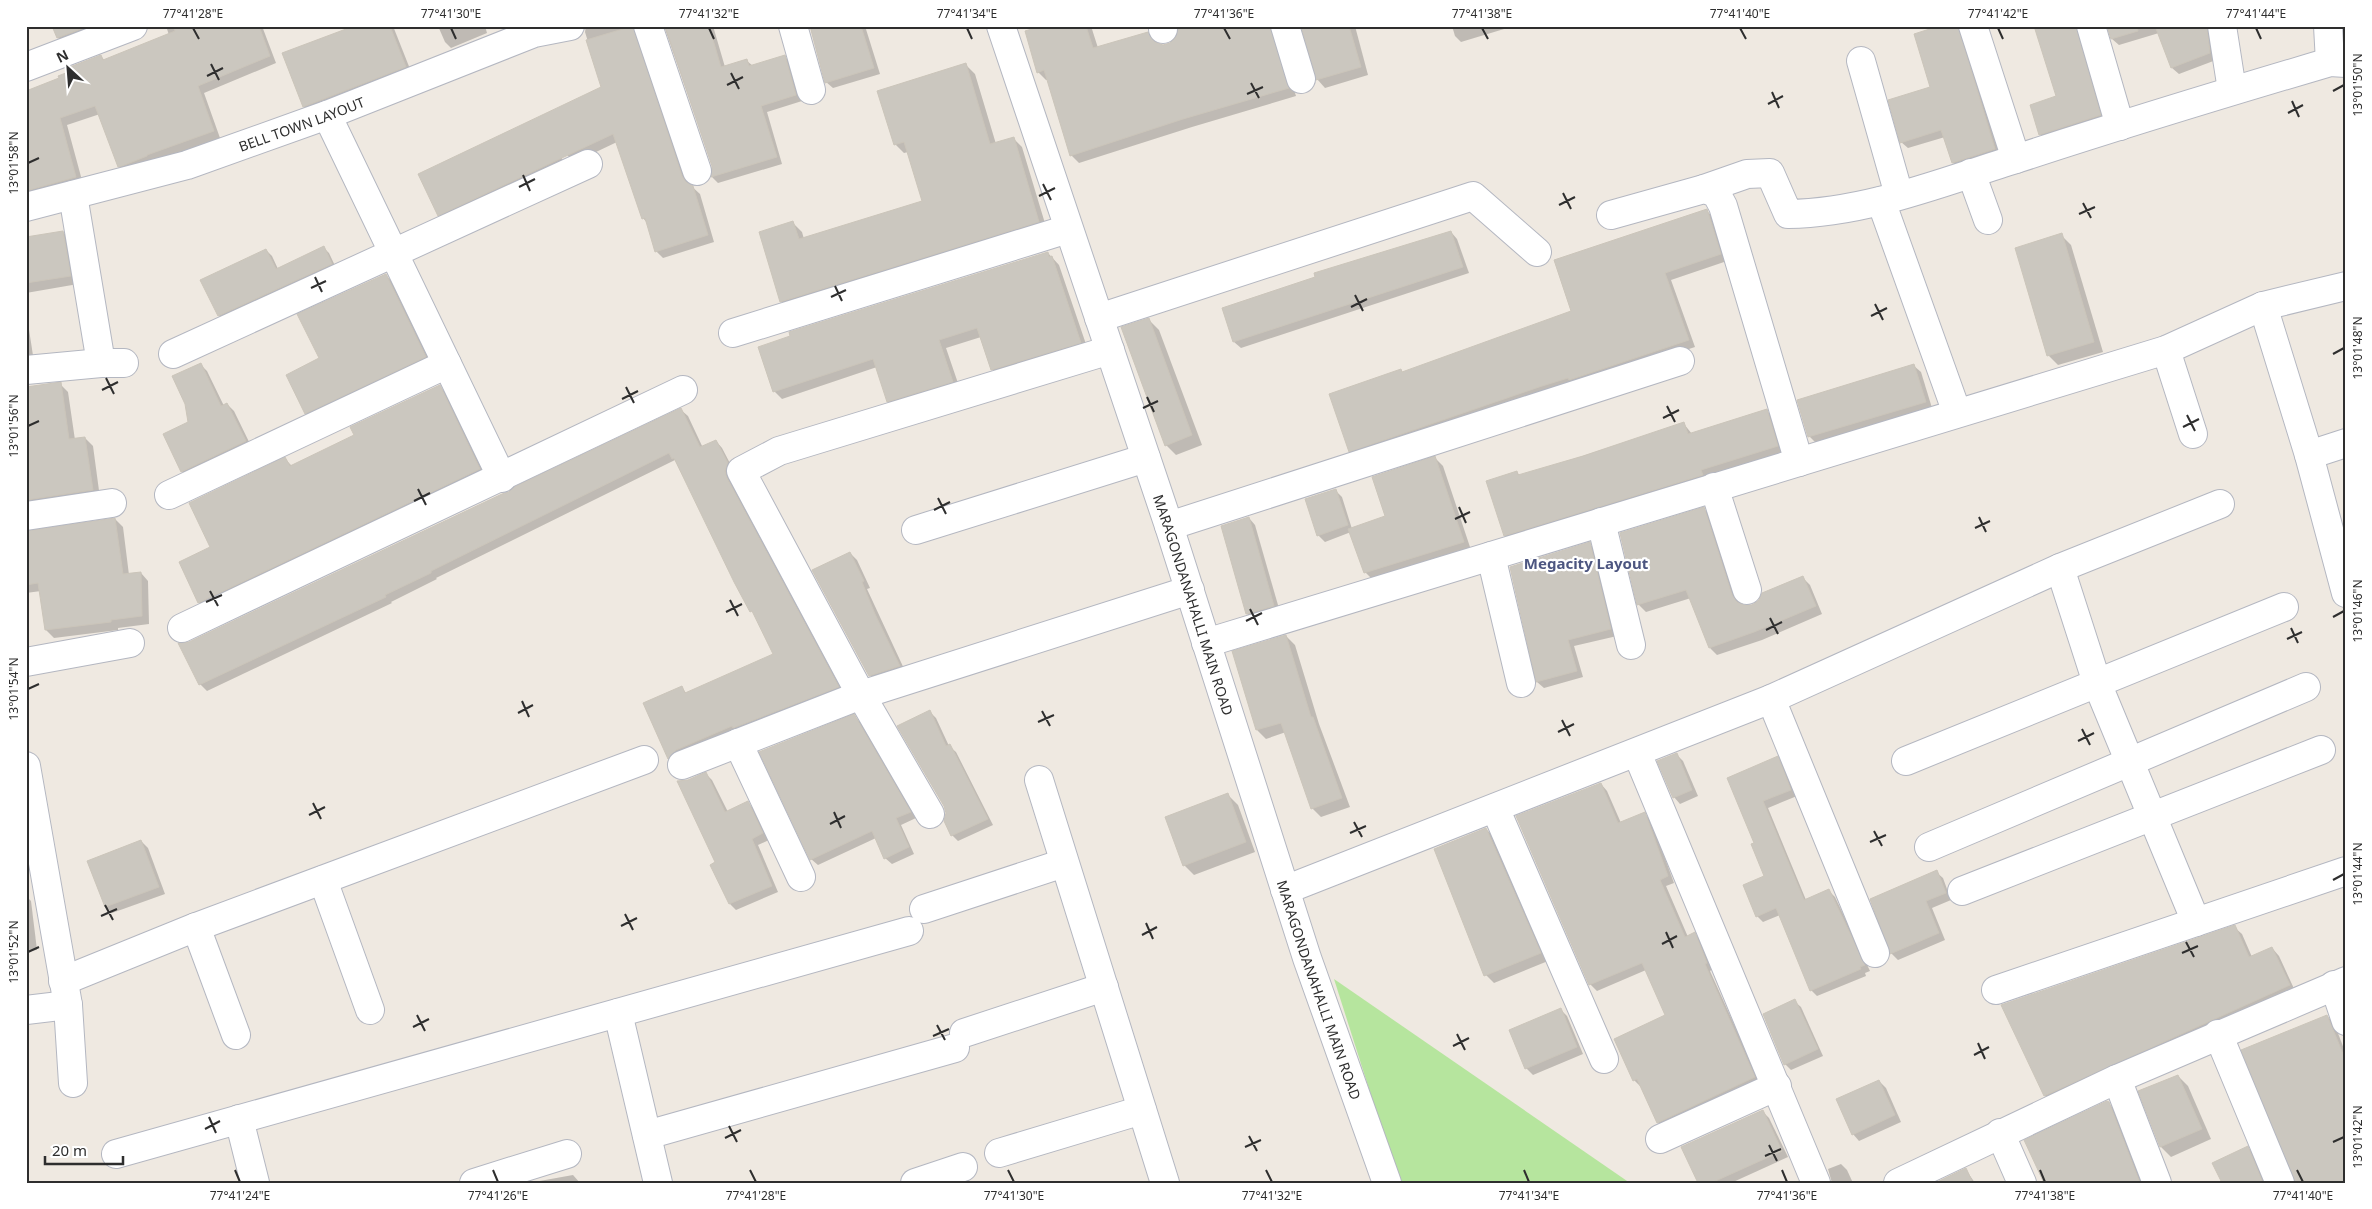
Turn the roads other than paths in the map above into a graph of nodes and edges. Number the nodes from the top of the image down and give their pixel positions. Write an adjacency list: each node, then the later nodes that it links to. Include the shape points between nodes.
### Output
1 (133, 26): 14 (street)
2 (570, 26): 11 (street, BELL TOWN LAYOUT)
3 (648, 26): 22 (street)
4 (793, 26): 16 (street)
5 (1000, 26): 30 (street, MARAGONDANAHALLI MAIN ROAD)
6 (1285, 26): 15 (street)
7 (1973, 26): 20 (street)
8 (2091, 26): 19 (street)
9 (2222, 26): 17 (street)
10 (2328, 26): 13 (street)
11 (533, 29): 18 (street, BELL TOWN LAYOUT)
12 (1861, 61): 26 (street)
13 (2338, 63): 17 (street)
14 (26, 67)
15 (1301, 79)
16 (812, 90)
17 (2232, 90): 19 (street)
18 (327, 115): 25 (street, BELL TOWN LAYOUT, via 187,165); 32 (street)
19 (2120, 126): 20 (street)
20 (2016, 158): 23 (street)
21 (588, 164): 32 (street)
22 (697, 171)
23 (1971, 173): 26 (street); 29 (street)
24 (1704, 189): 26 (street, via 1747,174 1770,172 1788,214 1807,214); 28 (street); 49 (street, via 1716,193 1723,206)
25 (73, 195): 27 (street, BELL TOWN LAYOUT); 42 (street, via 113,363)
26 (1890, 198): 44 (street)
27 (26, 207)
28 (1612, 215)
29 (1988, 220)
30 (1068, 229): 35 (street, MARAGONDANAHALLI MAIN ROAD); 36 (street)
31 (1537, 252): 35 (street, via 1472,196)
32 (393, 253): 39 (street); 41 (street)
33 (2346, 286): 34 (street)
34 (2263, 306): 38 (street); 47 (street)
35 (1100, 318): 37 (street, MARAGONDANAHALLI MAIN ROAD)
36 (732, 333)
37 (1110, 350): 48 (street, MARAGONDANAHALLI MAIN ROAD); 73 (street, via 780,451 741,471)
38 (2166, 350): 44 (street); 45 (street)
39 (173, 354)
40 (1680, 361): 57 (street)
41 (447, 364): 50 (street); 52 (street)
42 (26, 370)
43 (683, 390): 50 (street)
44 (1957, 413): 49 (street)
45 (2193, 434)
46 (2346, 443): 47 (street)
47 (2309, 455): 61 (street)
48 (1146, 458): 57 (street, MARAGONDANAHALLI MAIN ROAD); 58 (street)
49 (1799, 462): 51 (street)
50 (502, 478): 65 (street)
51 (1714, 487): 56 (street); 63 (street)
52 (169, 496)
53 (112, 503): 55 (street)
54 (2220, 504): 60 (street)
55 (26, 516)
56 (1601, 522): 59 (street); 68 (street)
57 (1169, 526): 62 (street, MARAGONDANAHALLI MAIN ROAD)
58 (916, 530)
59 (1491, 556): 67 (street); 70 (street)
60 (2060, 568): 71 (street); 74 (street)
61 (2343, 577)
62 (1190, 590): 67 (street, MARAGONDANAHALLI MAIN ROAD); 73 (street)
63 (1746, 590)
64 (2284, 607): 71 (street)
65 (182, 628)
66 (130, 643): 69 (street)
67 (1206, 643): 93 (street, MARAGONDANAHALLI MAIN ROAD)
68 (1631, 645)
69 (26, 662)
70 (1521, 683)
71 (2097, 683): 79 (street); 80 (street)
72 (2306, 687): 80 (street)
73 (861, 695): 75 (street); 85 (street)
74 (1771, 699): 77 (street); 97 (street)
75 (738, 743): 81 (street); 91 (street)
76 (2321, 750): 86 (street)
77 (1637, 753): 84 (street); 111 (street)
78 (644, 760): 92 (street)
79 (1906, 761)
80 (2129, 762): 86 (street); 87 (street)
81 (682, 765)
82 (26, 766): 90 (street)
83 (1039, 780): 88 (street)
84 (1495, 808): 93 (street); 108 (street)
85 (930, 814)
86 (2152, 816): 94 (street); 95 (street)
87 (1929, 847)
88 (1064, 863): 99 (street); 104 (street, via 916,920)
89 (2346, 871): 95 (street)
90 (35, 874): 101 (street)
91 (801, 877)
92 (323, 880): 96 (street); 103 (street)
93 (1285, 890): 126 (street, MARAGONDANAHALLI MAIN ROAD)
94 (1962, 891)
95 (2196, 922): 100 (street)
96 (196, 927): 101 (street); 107 (street)
97 (1875, 953)
98 (2340, 983): 105 (street); 106 (street)
99 (1104, 987): 112 (street); 115 (street, via 959,1041)
100 (1996, 990)
101 (66, 993): 102 (street); 110 (street)
102 (26, 1010)
103 (370, 1010)
104 (618, 1013): 113 (street); 115 (street)
105 (2346, 1021)
106 (2218, 1034): 109 (street); 131 (street)
107 (236, 1035)
108 (1604, 1058)
109 (2118, 1079): 114 (street); 130 (street)
110 (74, 1083)
111 (1777, 1086): 116 (street); 127 (street)
112 (1142, 1110): 117 (street); 125 (street)
113 (239, 1119): 118 (street); 121 (street)
114 (2000, 1133): 128 (street); 129 (street)
115 (647, 1135): 123 (street)
116 (1660, 1140)
117 (999, 1153)
118 (116, 1154)
119 (567, 1154): 122 (street)
120 (964, 1166): 124 (street)
121 (255, 1183)
122 (474, 1183)
123 (658, 1183)
124 (915, 1183)
125 (1165, 1183)
126 (1387, 1183)
127 (1816, 1183)
128 (1898, 1183)
129 (2022, 1183)
130 (2157, 1183)
131 (2280, 1183)

